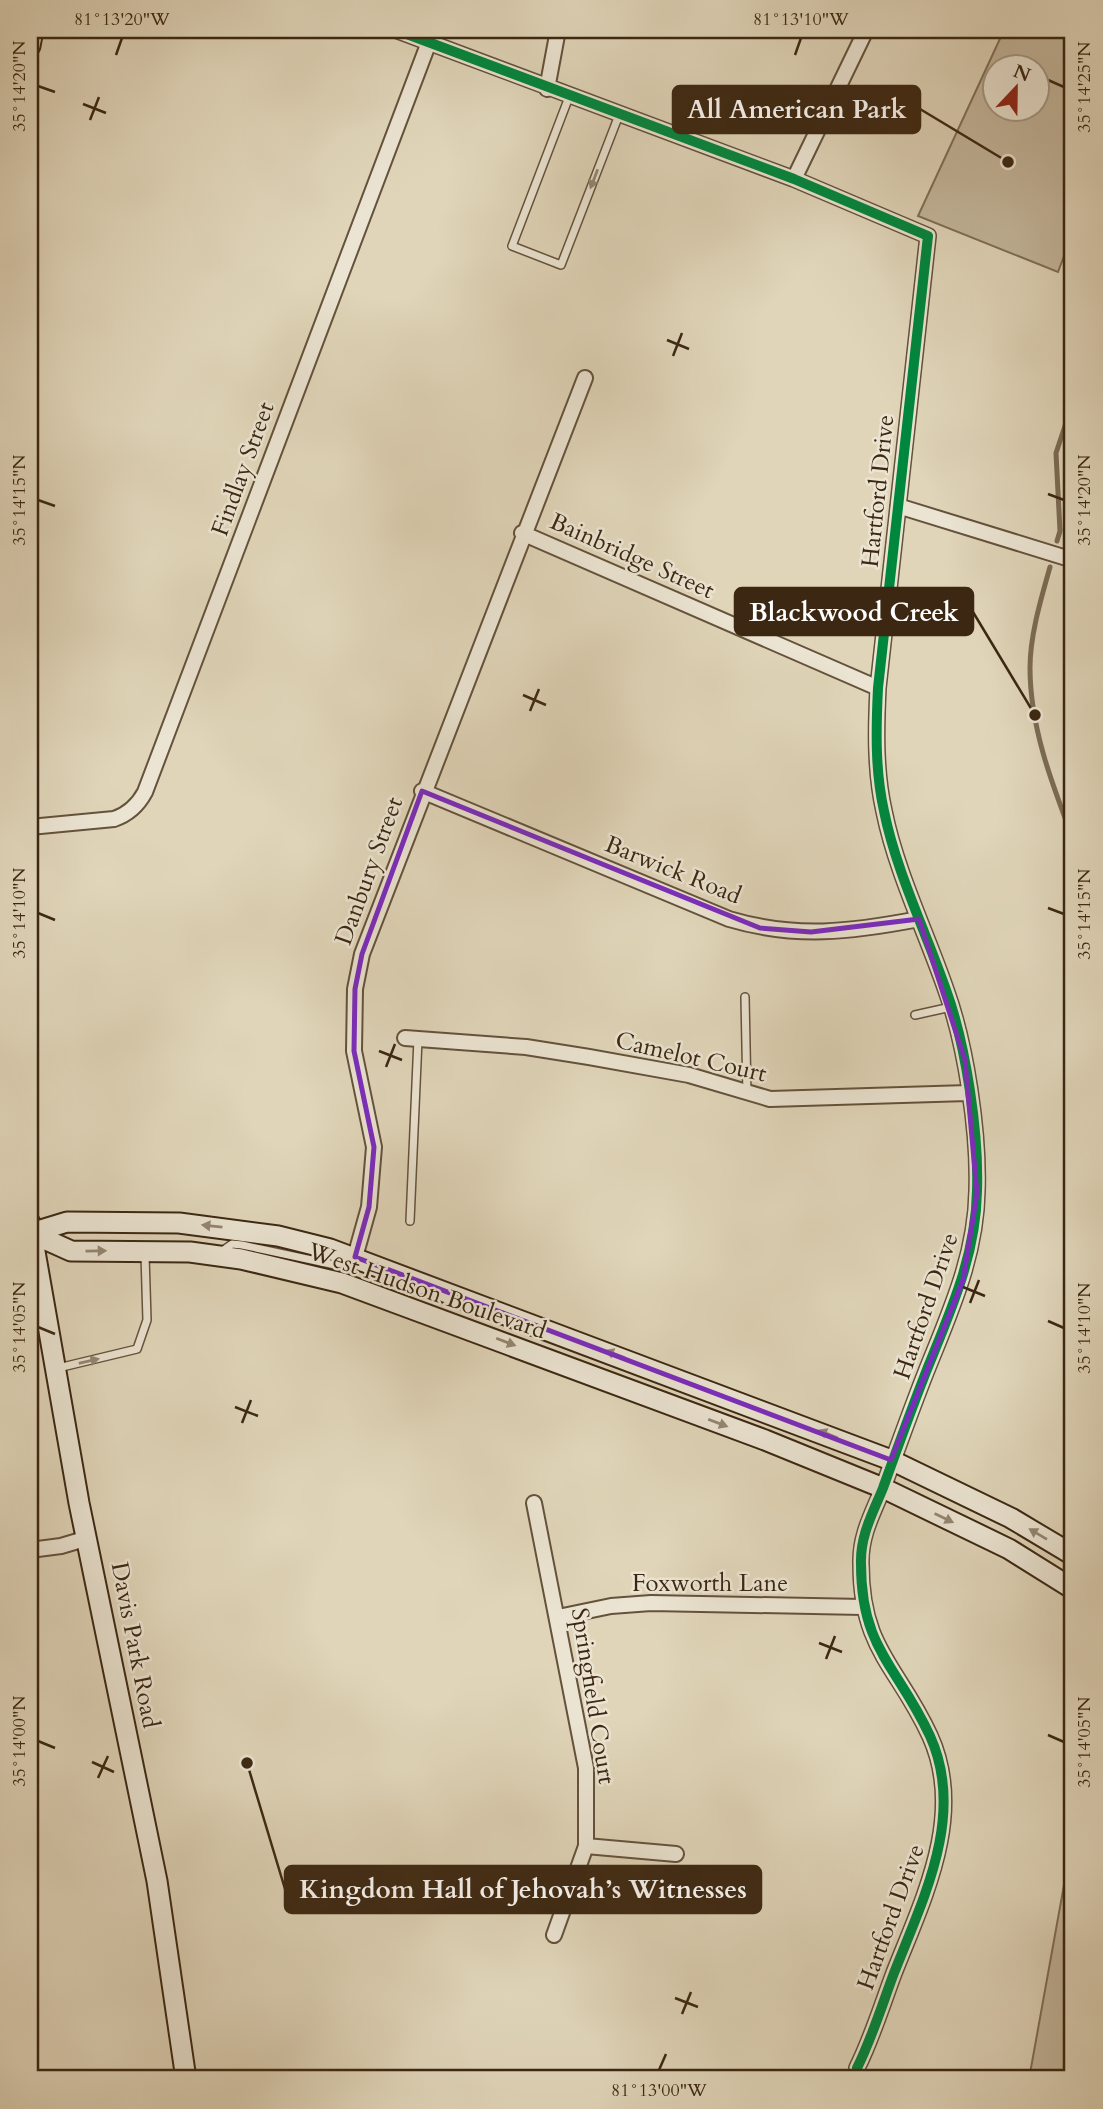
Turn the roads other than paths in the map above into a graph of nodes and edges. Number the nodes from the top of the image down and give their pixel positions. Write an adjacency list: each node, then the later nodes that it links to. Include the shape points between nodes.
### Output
1 (33, 30): 6 (main road)
2 (396, 30): 5 (street)
3 (558, 30): 7 (street)
4 (866, 30): 10 (street)
5 (429, 42): 7 (street); 17 (street, Findlay Street, via 140,802 124,816)
6 (30, 46)
7 (547, 89): 8 (street)
8 (569, 97): 9 (street); 9 (lane, one-way to 8, via 561,265 512,246)
9 (619, 115): 10 (street)
10 (794, 179): 12 (street, Hartford Drive, via 928,236)
11 (585, 378): 13 (street, Danbury Street)
12 (898, 506): 14 (street); 15 (street, Hartford Drive)
13 (522, 533): 15 (street, Bainbridge Street); 16 (street, Danbury Street)
14 (1073, 560)
15 (878, 688): 18 (street, Hartford Drive, via 876,738 884,812)
16 (422, 791): 18 (street, Barwick Road, via 760,928 811,932); 29 (street, Danbury Street, via 366,942 355,989 354,1051 373,1147 369,1207)
17 (30, 827)
18 (919, 919): 20 (street, Hartford Drive)
19 (745, 997): 24 (lane)
20 (951, 1007): 21 (lane); 23 (street, Hartford Drive)
21 (915, 1015)
22 (411, 1038): 24 (street, Camelot Court, via 589,1057 689,1075); 25 (lane)
23 (968, 1093): 24 (street, Camelot Court, via 770,1099); 31 (street, Hartford Drive, via 977,1159 971,1251)
24 (747, 1095)
25 (410, 1221)
26 (30, 1229): 27 (main road, West Hudson Boulevard, one-way to 27, via 71,1251); 29 (main road, West Hudson Boulevard, one-way to 26, via 278,1236 179,1223 67,1222); 30 (main road, Davis Park Road)
27 (144, 1251): 28 (main road, West Hudson Boulevard); 30 (lane, one-way to 27, via 136,1349 143,1337)
28 (216, 1256): 29 (lane, via 232,1244 340,1266 347,1266); 32 (main road, West Hudson Boulevard, one-way to 32, via 366,1291)
29 (355, 1257): 31 (main road, West Hudson Boulevard, one-way to 29)
30 (57, 1368): 34 (main road, Davis Park Road)
31 (891, 1460): 32 (street, Hartford Drive); 36 (main road, West Hudson Boulevard, one-way to 31, via 1011,1518)
32 (883, 1488): 37 (main road, West Hudson Boulevard, one-way to 37, via 1009,1549); 38 (street, Hartford Drive, via 862,1548)
33 (534, 1503): 39 (street, Springfield Court)
34 (88, 1538): 35 (street); 44 (main road, Davis Park Road, via 157,1881)
35 (30, 1550)
36 (1073, 1555)
37 (1073, 1589)
38 (863, 1607): 39 (street, Foxworth Lane, via 651,1603); 43 (street, Hartford Drive, via 878,1653 920,1716 937,1753 943,1825 933,1872)
39 (558, 1617): 40 (street, Springfield Court, via 586,1768)
40 (586, 1846): 41 (street); 42 (street, Springfield Court)
41 (676, 1854)
42 (554, 1934)
43 (857, 2068)
44 (186, 2079)

